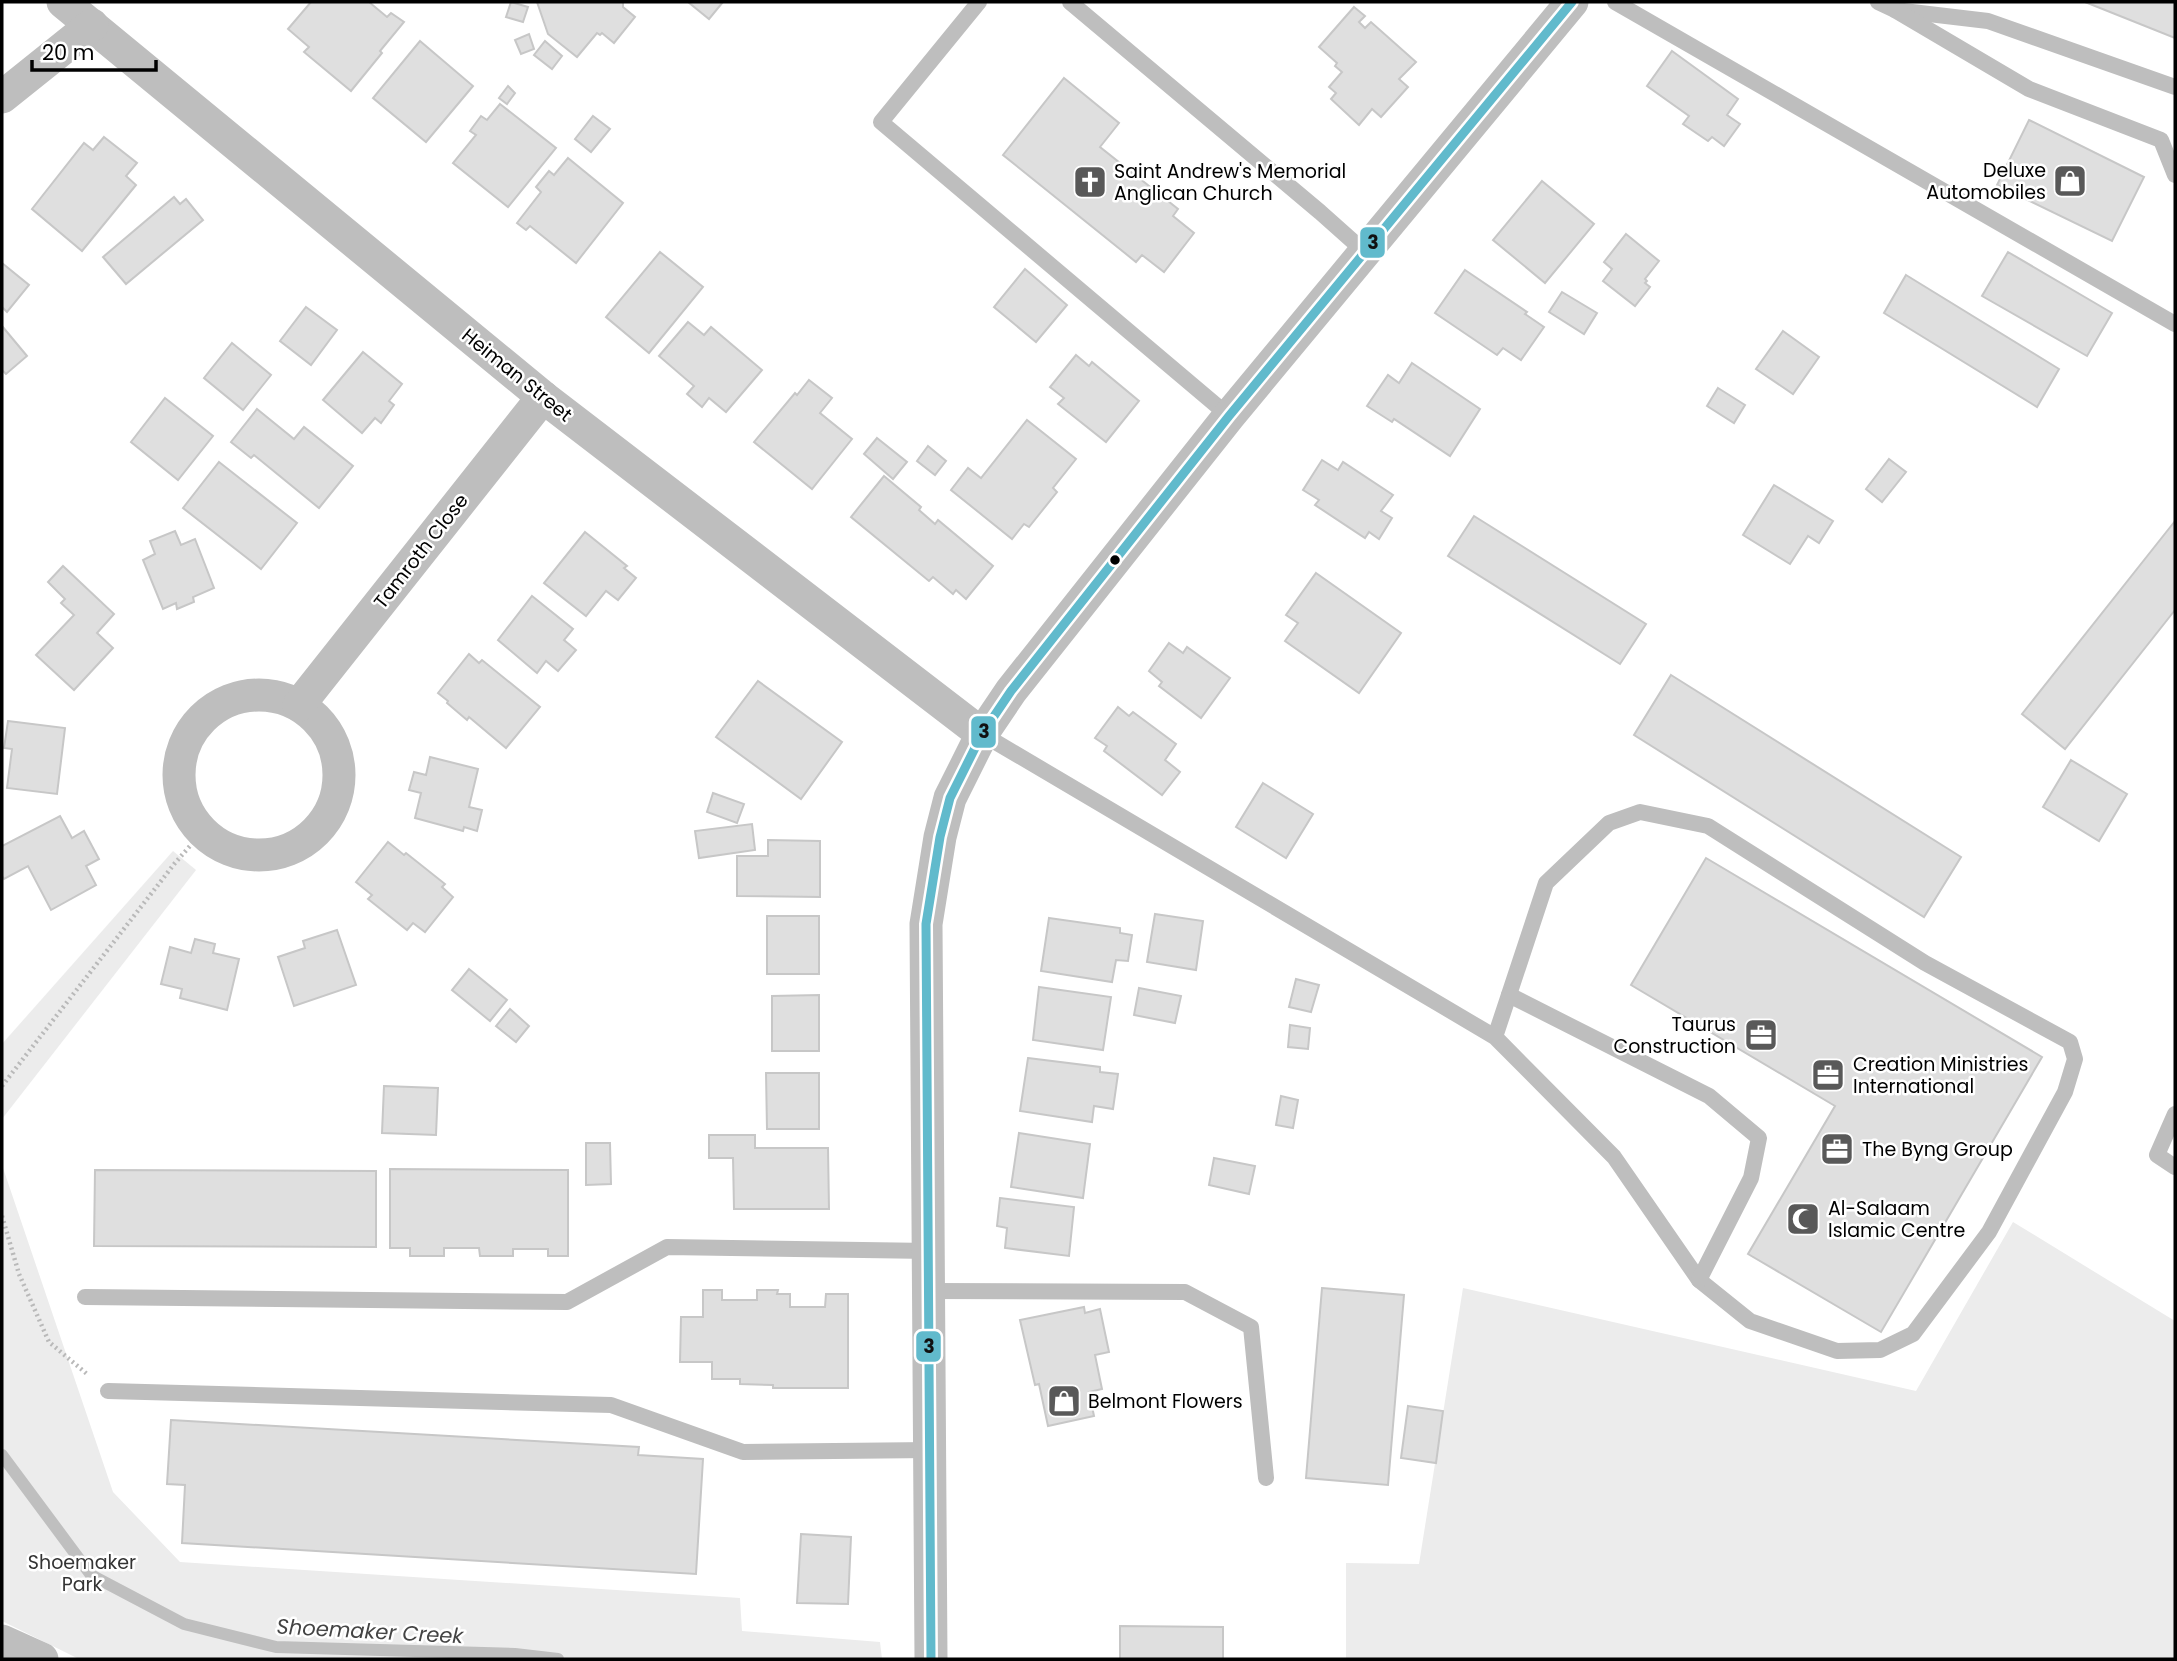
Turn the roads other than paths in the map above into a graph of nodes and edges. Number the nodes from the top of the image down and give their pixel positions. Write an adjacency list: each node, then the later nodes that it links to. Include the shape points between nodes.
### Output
1 (63, 2): 8 (street, Heiman Street)
2 (978, 2): 15 (lane, via 881,122)
3 (1070, 2): 12 (lane)
4 (1572, 2): 12 (street)
5 (1615, 2): 13 (lane)
6 (1878, 2): 7 (lane)
7 (1895, 10): 9 (lane, via 1988,21); 11 (lane, via 2029,89 2161,140)
8 (92, 26): 10 (street); 14 (street, Heiman Street)
9 (2175, 87)
10 (2, 97)
11 (2175, 176)
12 (1366, 253): 15 (street)
13 (2175, 324)
14 (542, 397): 16 (street, Tamroth Close); 17 (street, Heiman Street)
15 (1229, 416): 17 (street)
16 (299, 705): 16 (street, via 273,696 246,695 219,705 187,739 179,766 180,787 188,814 214,842 239,853 267,855 292,848 314,833 331,810 339,783 337,755 325,730)
17 (982, 734): 19 (lane); 22 (street, via 950,799 926,925)
18 (1509, 995): 19 (lane); 23 (lane, via 1709,1096 1759,1138 1751,1178); 23 (lane, via 1546,883 1609,823 1640,812 1708,826 1925,963 2070,1042 2075,1059 2065,1092 1989,1232 1913,1334 1880,1350 1836,1351 1750,1321)
19 (1495, 1037): 23 (lane, via 1614,1157)
20 (2175, 1114): 21 (lane, via 2157,1155)
21 (2175, 1167)
22 (930, 1251): 24 (street); 25 (lane, via 667,1247 567,1302)
23 (1699, 1280)
24 (930, 1291): 27 (street); 28 (lane, via 1185,1292 1251,1328)
25 (85, 1297)
26 (108, 1391): 27 (lane, via 611,1405 743,1452)
27 (931, 1450): 31 (street)
28 (1266, 1478)
29 (2, 1641): 30 (street)
30 (42, 1659)
31 (931, 1659)

